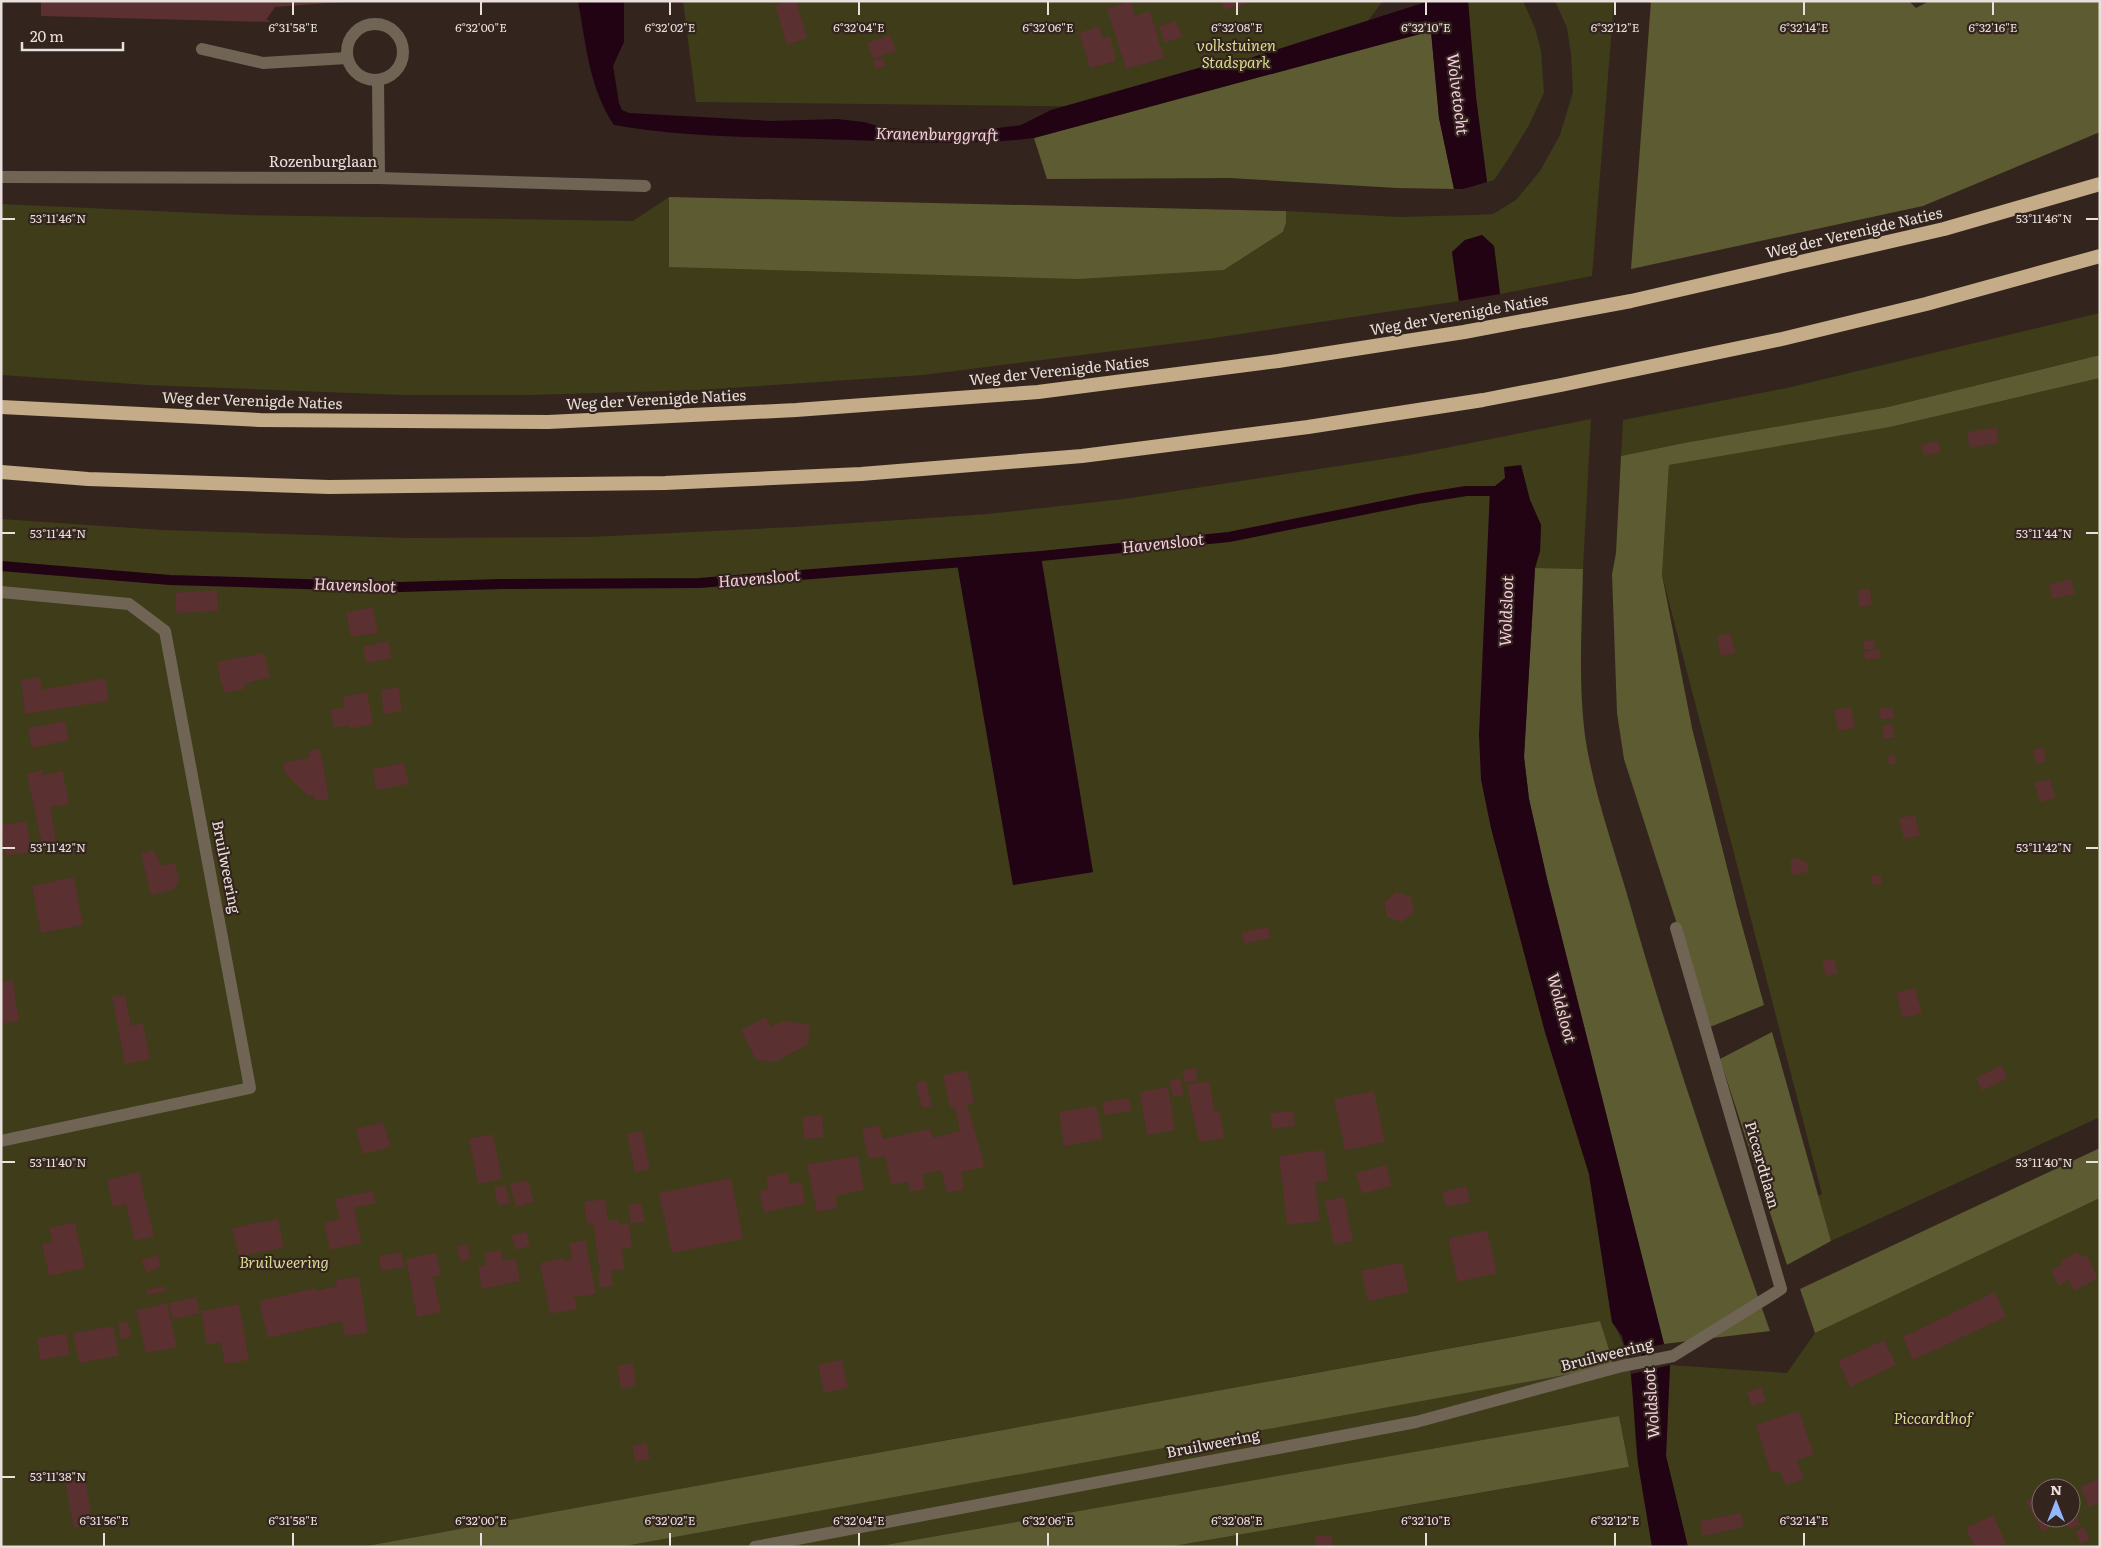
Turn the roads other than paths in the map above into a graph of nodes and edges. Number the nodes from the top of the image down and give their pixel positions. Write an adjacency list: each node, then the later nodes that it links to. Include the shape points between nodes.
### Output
1 (202, 48): 2 (street, via 263,63)
2 (347, 58): 3 (street, via 356,73); 3 (street, via 349,40 355,32 371,24 389,28 401,42 402,60 391,75)
3 (378, 80): 5 (street)
4 (1, 177): 5 (street, Rozenburglaan)
5 (379, 178): 7 (street, Rozenburglaan)
6 (2100, 184): 9 (highway, Weg der Verenigde Naties, via 1944,228 1631,301 1298,358 1038,392 796,410 548,422 260,420)
7 (644, 186)
8 (2100, 256): 10 (highway, via 1926,304 1782,339 1570,383 1308,427 1082,456 861,474 665,483 329,487 88,479)
9 (1, 407)
10 (1, 472)
11 (1, 592): 13 (street, Bruilweering, via 130,604 165,631 250,1088)
12 (1676, 928): 14 (street, Piccardtlaan, via 1782,1290)
13 (1, 1141)
14 (1673, 1356): 15 (street, Bruilweering, via 1622,1366 1416,1422)
15 (755, 1547)

